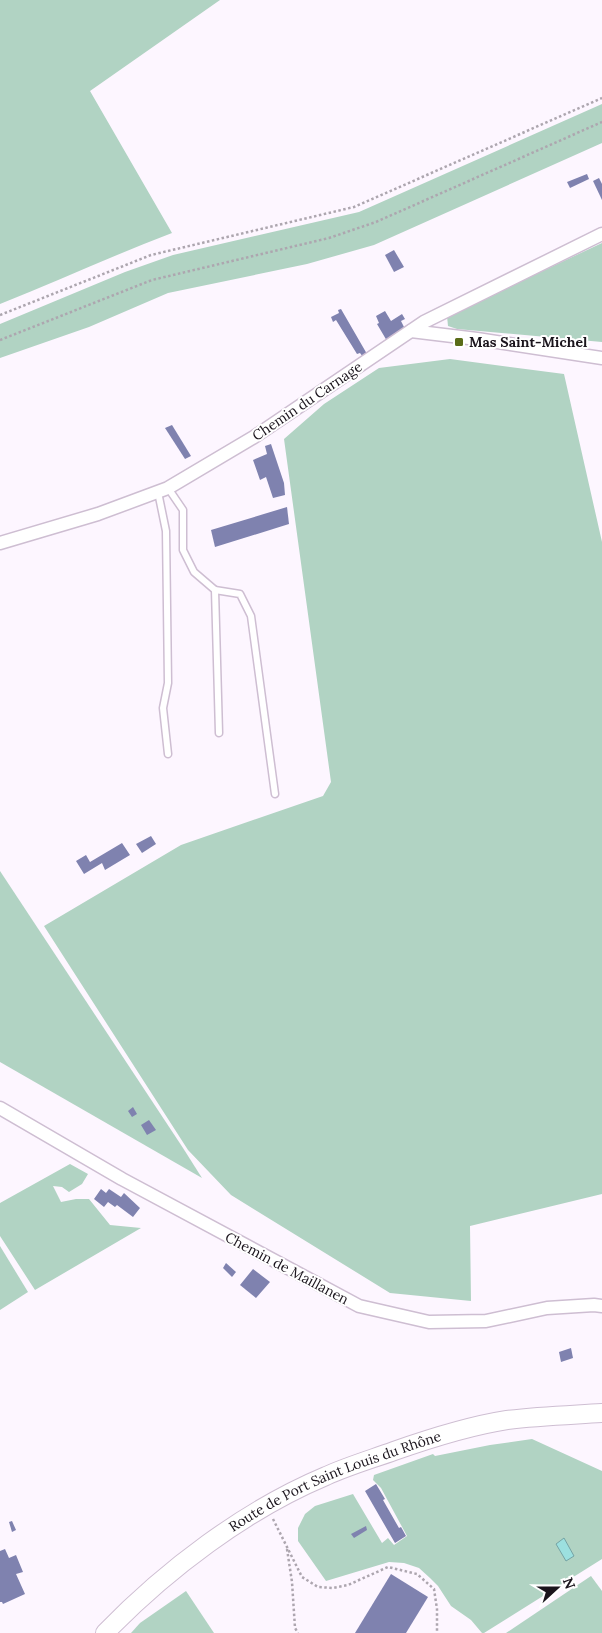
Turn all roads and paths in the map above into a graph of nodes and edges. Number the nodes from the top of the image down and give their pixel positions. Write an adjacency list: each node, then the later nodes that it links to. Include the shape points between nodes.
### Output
1 (602, 98): 4 (path, via 354,207 151,255)
2 (602, 122): 6 (path, via 376,222 320,240 152,280)
3 (602, 234): 5 (street, Chemin du Carnage)
4 (0, 315)
5 (411, 331): 7 (street); 8 (street, Chemin du Carnage, via 254,437)
6 (0, 340)
7 (602, 358)
8 (163, 490): 9 (street, Chemin du Carnage, via 98,514); 10 (lane, via 183,510 183,550 194,572); 12 (lane, via 168,683 163,708)
9 (0, 543)
10 (215, 590): 11 (lane); 13 (lane, via 240,594 251,616)
11 (219, 733)
12 (168, 754)
13 (275, 794)
14 (0, 1108): 15 (street, Chemin de Maillanen, via 122,1179 359,1306 429,1322 486,1321 547,1308)
15 (602, 1306)
16 (602, 1412): 17 (main road, Route de Port Saint Louis du Rhône, via 507,1420 446,1433 326,1476)
17 (268, 1506): 18 (path); 19 (main road, Route de Port Saint Louis du Rhône, via 184,1561)
18 (286, 1545): 20 (path); 21 (path, via 302,1577 318,1586 348,1585 388,1567 417,1574 434,1589)
19 (105, 1633)
20 (298, 1633)
21 (437, 1633)

